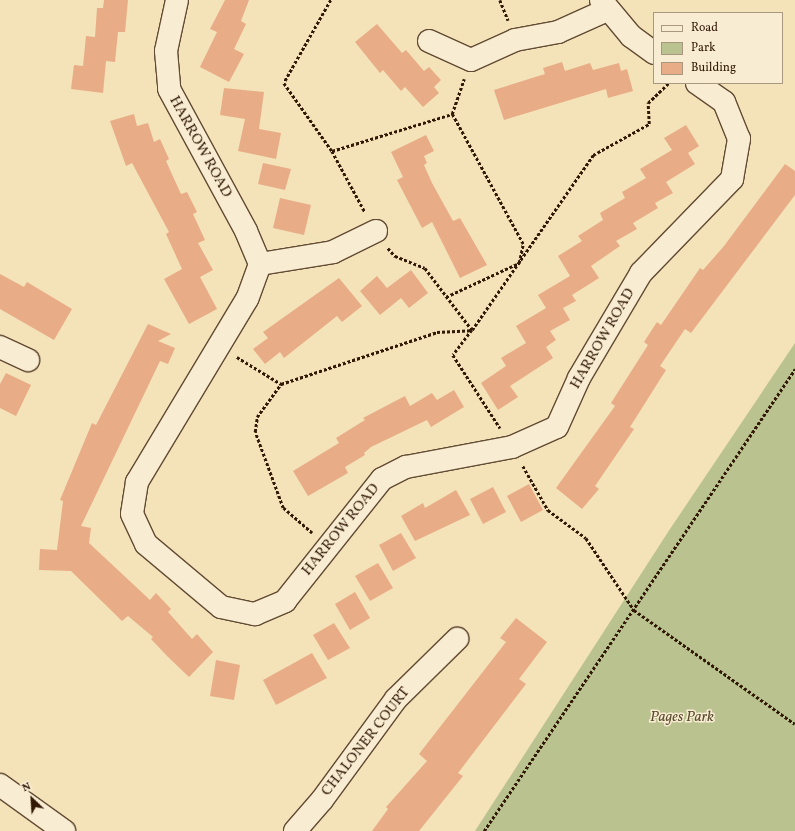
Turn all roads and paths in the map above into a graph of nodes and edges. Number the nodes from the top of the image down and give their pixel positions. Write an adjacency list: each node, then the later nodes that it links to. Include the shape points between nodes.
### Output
1 (177, 0): 12 (street, HARROW ROAD, via 166,51 169,89 246,231)
2 (604, 5): 4 (street, via 631,36); 5 (street, via 558,32 515,40)
3 (429, 41): 5 (street)
4 (653, 52)
5 (471, 60): 8 (path)
6 (668, 84): 11 (path, via 648,103 649,124 593,155)
7 (698, 84): 19 (street, HARROW ROAD, via 724,102 739,139 732,179 641,273 578,378 557,427)
8 (452, 114): 9 (path); 11 (path, via 523,244)
9 (332, 151)
10 (376, 231): 12 (street, via 333,252)
11 (520, 263): 13 (path); 18 (path, via 472,330 437,332)
12 (260, 264): 14 (street, HARROW ROAD, via 247,299)
13 (446, 297)
14 (219, 346): 18 (path); 20 (street, HARROW ROAD, via 137,482 132,514 146,544 221,607 255,614 284,601)
15 (0, 347): 16 (street)
16 (28, 360)
17 (795, 369): 21 (path)
18 (281, 384): 20 (path, via 257,417 255,432 283,508)
19 (512, 447): 20 (street, HARROW ROAD, via 406,467 382,479); 21 (path, via 548,510 586,538)
20 (328, 547)
21 (634, 610): 23 (path); 27 (path)
22 (457, 639): 26 (street, CHALONER COURT, via 396,699 322,800)
23 (795, 724)
24 (0, 785): 25 (street)
25 (64, 831)
26 (295, 831)
27 (484, 831)

